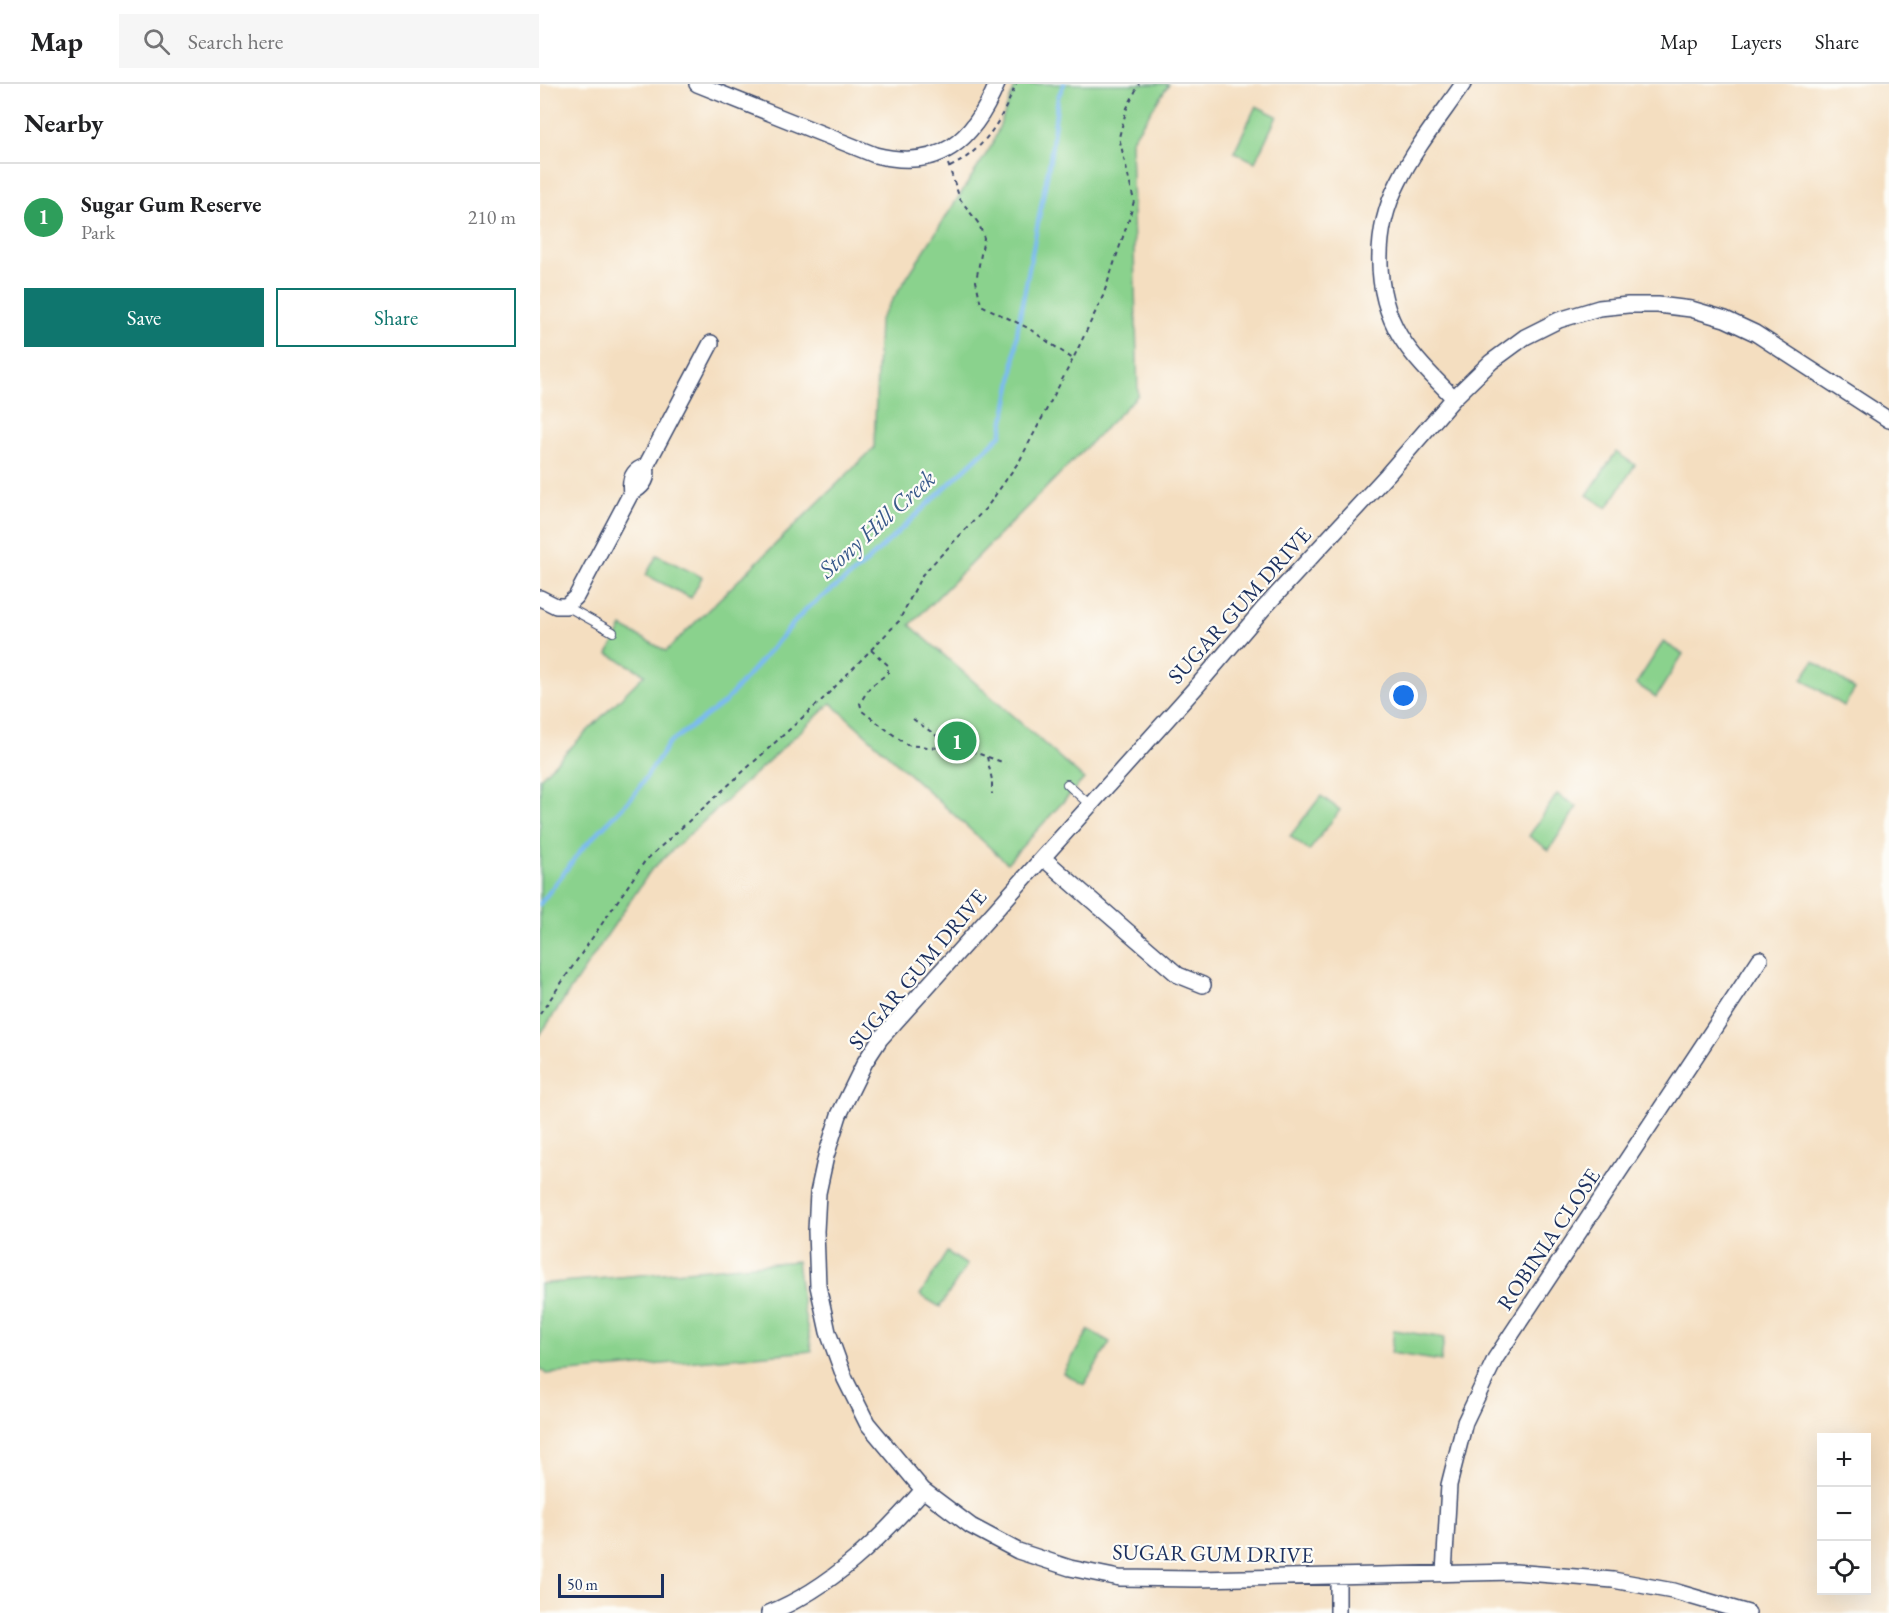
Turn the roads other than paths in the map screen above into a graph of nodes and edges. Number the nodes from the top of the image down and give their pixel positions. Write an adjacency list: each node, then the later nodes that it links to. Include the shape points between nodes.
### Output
1 (697, 84): 2 (street, via 875,155 905,160 936,154 956,144 979,121)
2 (997, 84)
3 (1462, 84): 5 (street, via 1398,182 1385,214 1380,252 1384,293 1399,335)
4 (711, 343): 8 (street, via 646,466 645,483 632,493 576,597)
5 (1454, 398): 6 (street, SUGAR GUM DRIVE, via 1509,348 1558,320 1599,308 1658,305 1691,309 1740,325); 11 (street, SUGAR GUM DRIVE)
6 (1889, 420)
7 (540, 598): 8 (street)
8 (566, 606): 9 (lane)
9 (613, 632)
10 (1067, 784): 11 (lane)
11 (1090, 805): 12 (street, SUGAR GUM DRIVE)
12 (1043, 858): 14 (street, via 1178,975); 15 (street, SUGAR GUM DRIVE, via 899,1018 865,1062 839,1115 818,1193 818,1286 828,1332 867,1423)
13 (1760, 958): 16 (street, ROBINIA CLOSE, via 1495,1359 1465,1422 1449,1485)
14 (1203, 985)
15 (923, 1490): 17 (street, SUGAR GUM DRIVE, via 981,1531 1018,1551 1070,1568 1119,1578); 18 (street, via 842,1571)
16 (1444, 1573): 17 (street, SUGAR GUM DRIVE); 20 (street, SUGAR GUM DRIVE, via 1515,1572 1613,1580 1673,1591)
17 (1338, 1577): 19 (street)
18 (769, 1613)
19 (1338, 1613)
20 (1748, 1613)

